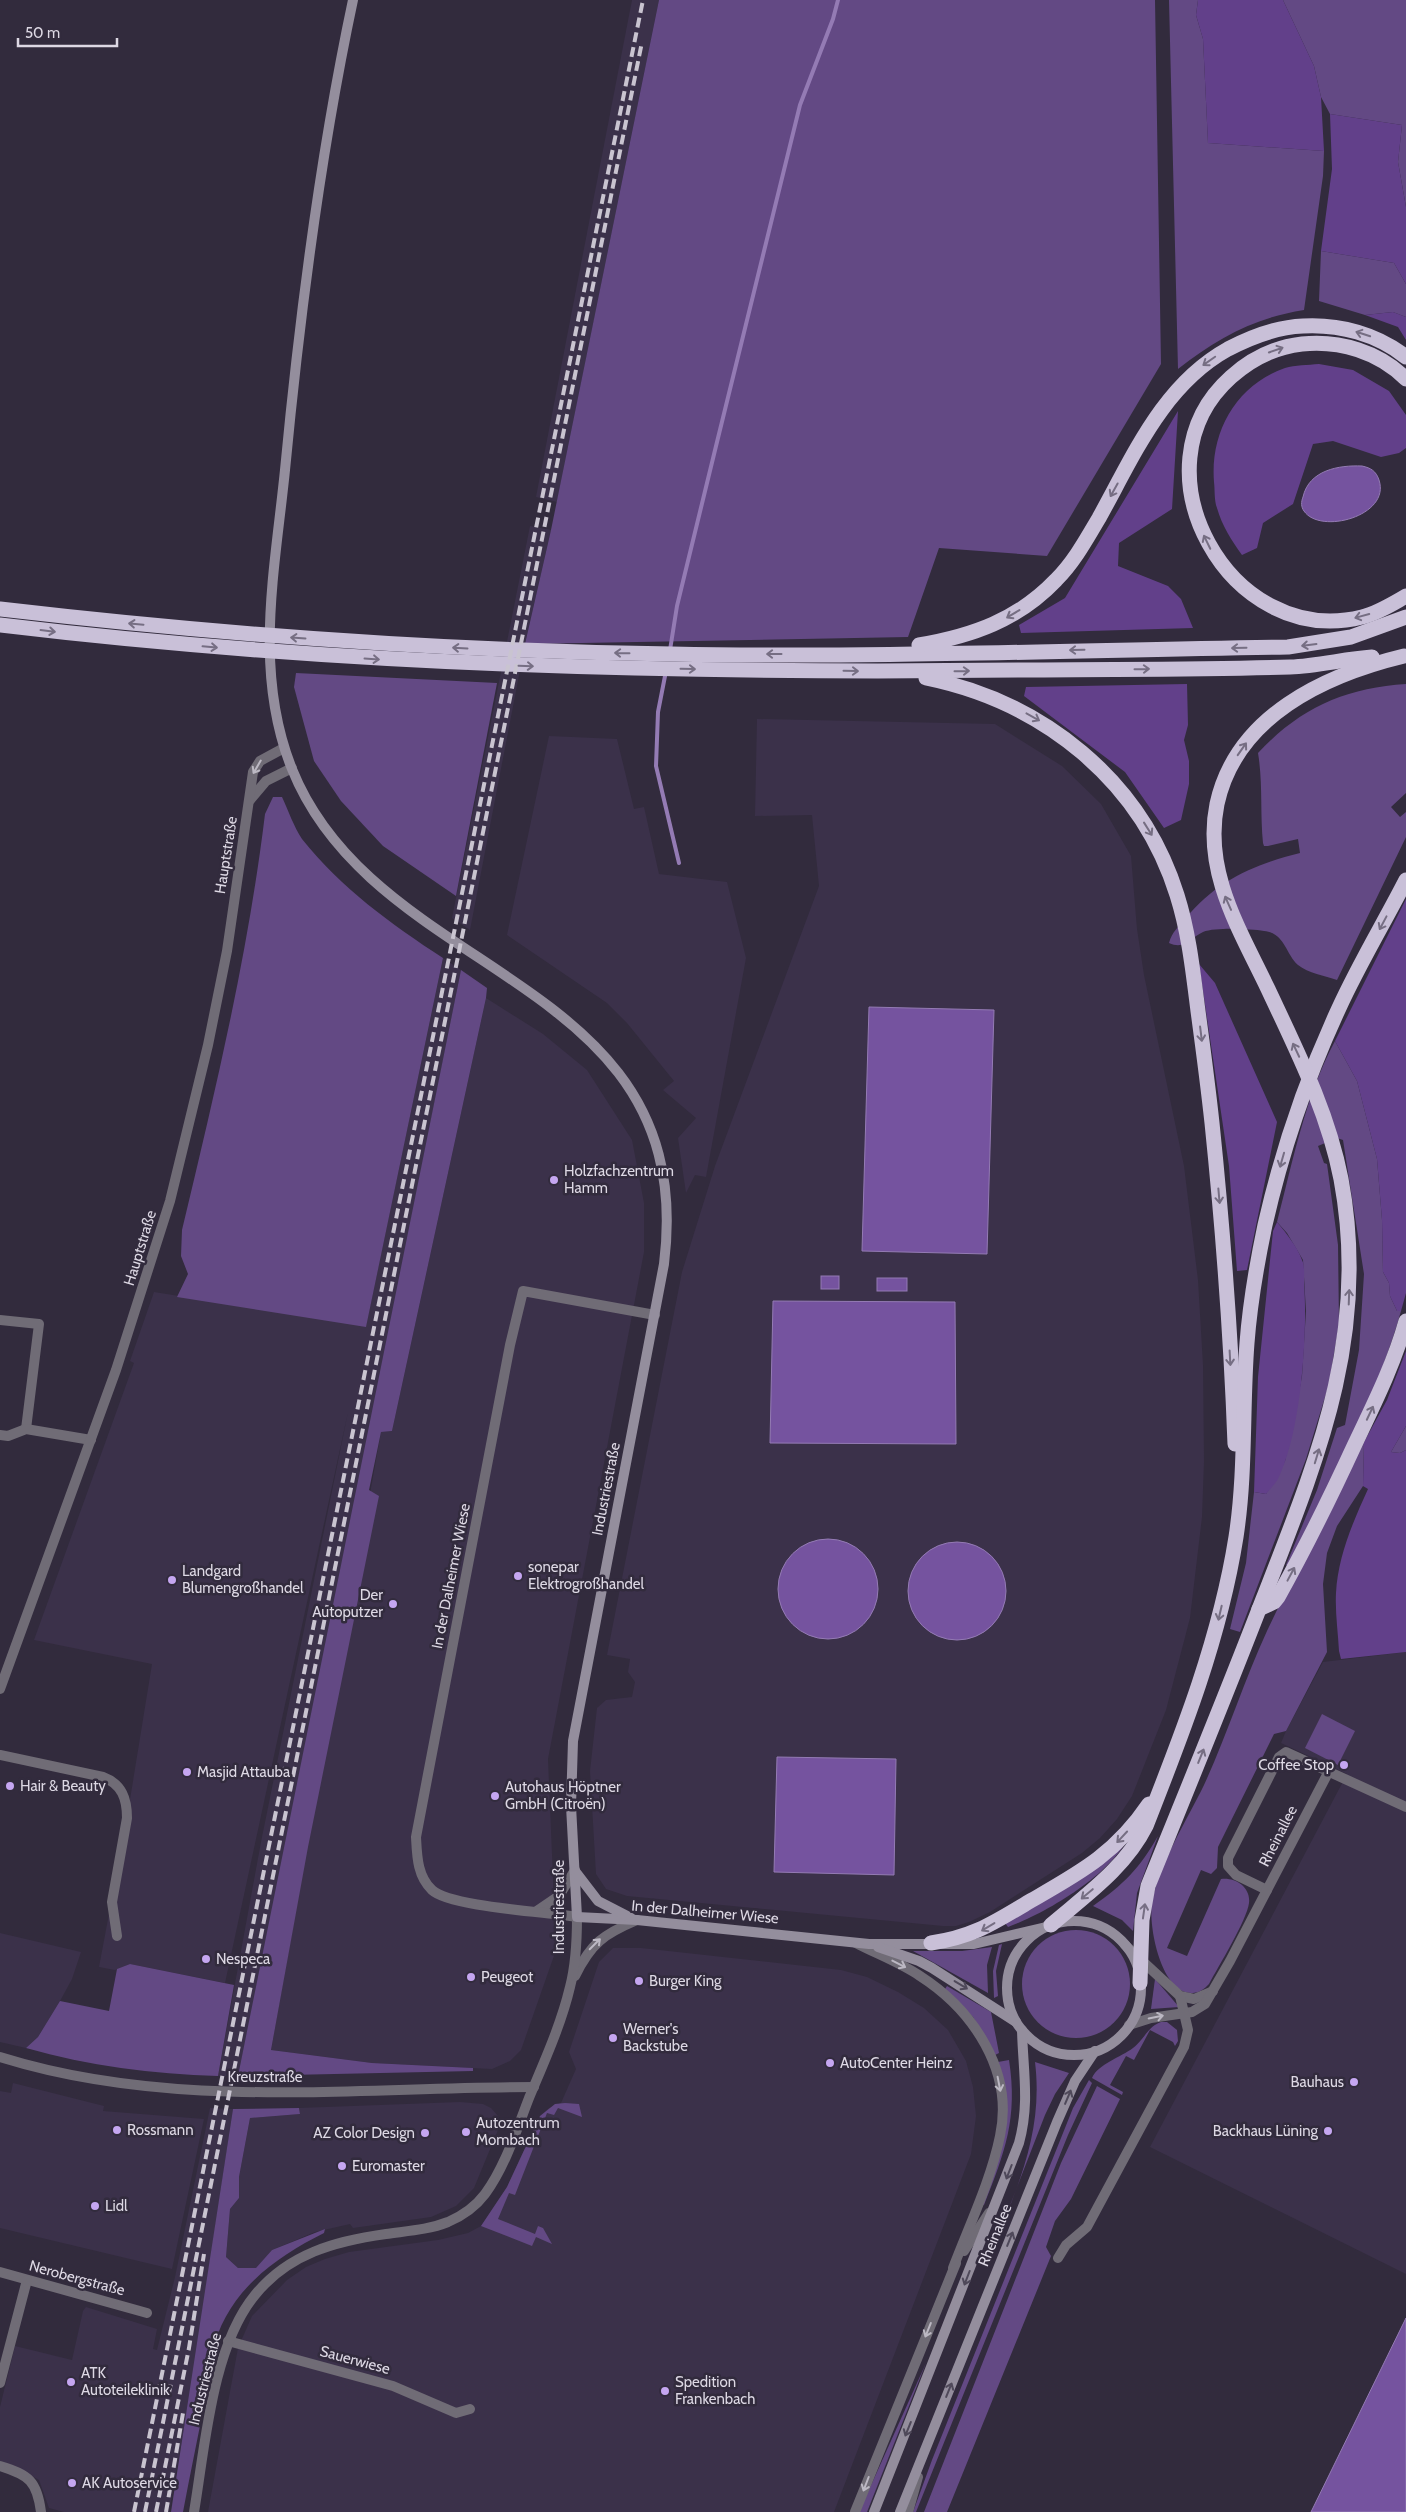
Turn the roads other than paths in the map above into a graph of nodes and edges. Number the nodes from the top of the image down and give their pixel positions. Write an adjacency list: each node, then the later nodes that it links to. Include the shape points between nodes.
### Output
1 (353, 0): 11 (main road, Industriestraße, via 334,95 302,303 272,595 271,687)
2 (1406, 357): 8 (highway, one-way to 8, via 1358,332 1312,326 1264,333 1219,354 1196,370 1165,404 1080,551 1044,592 1014,614 982,630)
3 (1406, 379): 4 (highway, one-way to 3, via 1363,617 1329,621 1294,616 1263,602 1235,581 1210,548 1195,510 1190,472 1196,432 1213,397 1240,369 1275,350 1314,343 1353,348 1388,364)
4 (1406, 596)
5 (0, 609): 8 (highway, one-way to 5, via 671,654 394,645)
6 (1406, 617): 8 (highway, one-way to 8, via 1351,637 1288,647)
7 (0, 625): 10 (highway, one-way to 10, via 255,651 424,662 613,669)
8 (874, 653)
9 (1405, 656): 10 (highway, one-way to 9, via 1289,667); 22 (highway, one-way to 9, via 1313,1469 1332,1404 1345,1340 1349,1242 1333,1145 1312,1085 1224,896 1215,859 1214,821 1230,766 1265,721 1332,679 1370,664)
10 (896, 671): 21 (highway, one-way to 21, via 948,682 1018,708 1071,742 1112,780 1136,810 1166,866 1185,926 1195,986 1224,1260 1236,1468)
11 (284, 748): 12 (main road, Industriestraße); 13 (street, Hauptstraße, one-way to 13, via 256,766)
12 (292, 768): 13 (street, Hauptstraße, via 266,781); 15 (main road, Industriestraße, via 314,812 355,865 400,902 581,1031 620,1074 649,1126 662,1171 668,1224)
13 (250, 800): 20 (street, Hauptstraße, via 227,950 187,1134 148,1273)
14 (1406, 880): 21 (highway, one-way to 21, via 1321,1049 1276,1181 1250,1313 1240,1498)
15 (655, 1315): 28 (main road, Industriestraße, via 573,1741 571,1782); 30 (street, In der Dalheimer Wiese, via 524,1291 510,1346 416,1836 418,1866 432,1890 472,1904)
16 (0, 1320): 18 (street, via 38,1324)
17 (1406, 1321): 22 (highway, one-way to 17, via 1278,1597 1308,1542 1377,1397)
18 (26, 1429): 19 (street, via 8,1436); 20 (street)
19 (0, 1435)
20 (91, 1440): 23 (street, Hauptstraße)
21 (1230, 1566): 25 (highway, one-way to 25, via 1205,1669)
22 (1259, 1609): 39 (highway, one-way to 22, via 1148,1886)
23 (0, 1689)
24 (0, 1755): 34 (street, via 103,1777 121,1788 128,1818 112,1902)
25 (1168, 1768): 33 (highway, one-way to 33, via 1137,1843 1116,1869); 36 (highway, one-way to 36, via 1142,1814 1092,1866 981,1931 959,1939)
26 (1329, 1771): 27 (street); 29 (street, Rheinallee); 29 (street, via 1286,1752 1279,1757 1230,1850 1228,1866 1232,1871)
27 (1406, 1807)
28 (575, 1870): 30 (street, via 559,1896); 31 (main road, Industriestraße); 32 (main road, via 602,1904)
29 (1267, 1890): 42 (street, Rheinallee)
30 (537, 1911): 31 (street, In der Dalheimer Wiese)
31 (577, 1917): 32 (main road, In der Dalheimer Wiese); 41 (street, Industriestraße)
32 (637, 1920): 35 (main road, In der Dalheimer Wiese); 41 (street, one-way to 32, via 590,1948 606,1935)
33 (1048, 1926): 36 (main road, In der Dalheimer Wiese, via 984,1943); 38 (main road, via 1075,1921 1093,1924 1109,1931); 46 (main road, via 1023,1944 1010,1968 1007,1996)
34 (117, 1936)
35 (855, 1942): 37 (main road, In der Dalheimer Wiese); 52 (street, one-way to 52, via 919,1975 945,1995 980,2034 997,2074 1002,2100 1001,2134)
36 (931, 1943): 37 (main road, In der Dalheimer Wiese)
37 (869, 1944): 46 (main road, In der Dalheimer Wiese, one-way to 46, via 919,1961 982,1998)
38 (1125, 1945): 39 (street); 40 (main road, via 1134,1959)
39 (1140, 1959): 40 (highway); 43 (street)
40 (1140, 1983): 45 (main road, via 1138,2005)
41 (571, 1986): 49 (street, Industriestraße)
42 (1214, 1990): 43 (street, via 1194,1999); 44 (street, Rheinallee, via 1202,2007)
43 (1180, 1996): 44 (street)
44 (1184, 2013): 45 (street, Rheinallee, one-way to 44); 51 (street, via 1188,2034 1184,2047 1087,2226 1066,2245)
45 (1129, 2025): 47 (main road, via 1114,2041)
46 (1019, 2026): 47 (main road, via 1035,2042 1051,2051 1078,2054); 50 (main road, Rheinallee, one-way to 50, via 1027,2094 1024,2126)
47 (1095, 2051): 59 (main road, Rheinallee, one-way to 47, via 1074,2081)
48 (0, 2057): 49 (street, Kreuzstraße, via 92,2080 214,2092)
49 (534, 2087): 56 (street, Industriestraße, via 495,2177 486,2193 469,2210 437,2226 354,2239 300,2257 256,2294)
50 (998, 2200): 52 (street, Rheinallee); 64 (main road, Rheinallee, one-way to 64)
51 (1058, 2258)
52 (953, 2268): 63 (street, Rheinallee, one-way to 63)
53 (0, 2272): 54 (street, Nerobergstraße)
54 (27, 2280): 55 (street, Nerobergstraße); 57 (street)
55 (147, 2313)
56 (228, 2341): 58 (street, Sauerwiese, via 393,2386 456,2413); 62 (street, Industriestraße)
57 (0, 2384)
58 (470, 2409)
59 (931, 2435): 65 (main road, Rheinallee); 66 (street, Rheinallee)
60 (0, 2466): 61 (street, via 25,2475 32,2482)
61 (41, 2512)
62 (194, 2512)
63 (855, 2512)
64 (874, 2512)
65 (900, 2512)
66 (908, 2512)

